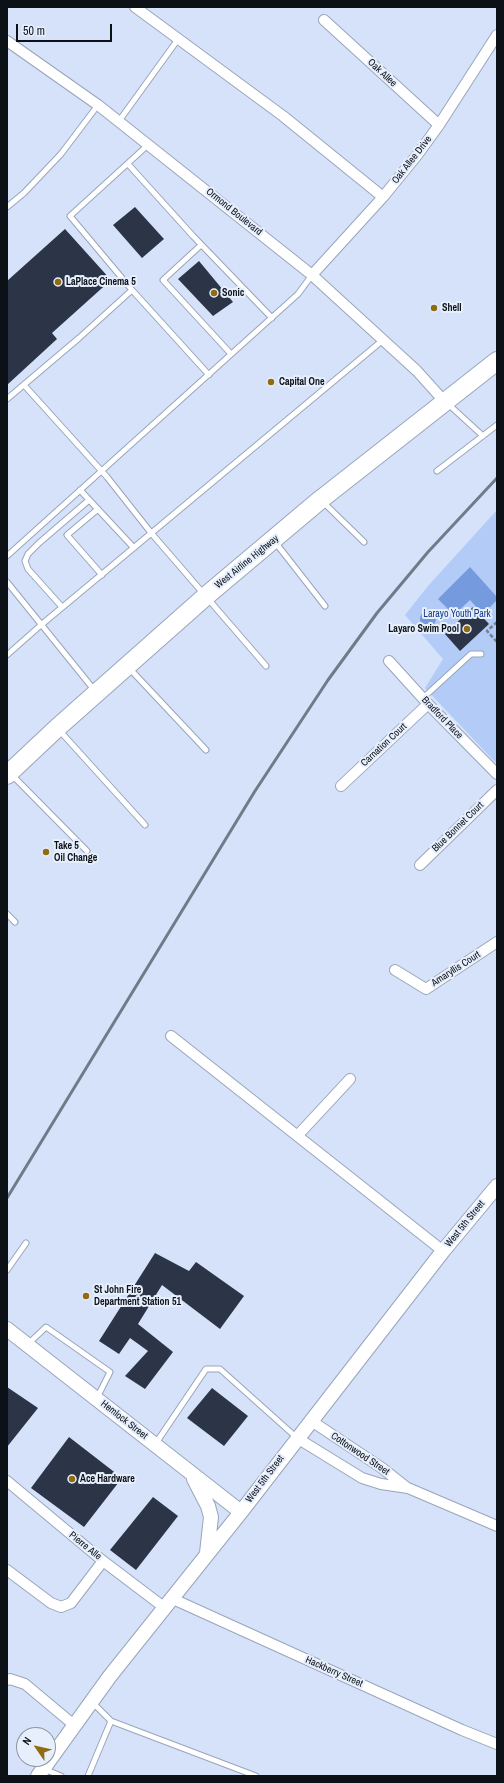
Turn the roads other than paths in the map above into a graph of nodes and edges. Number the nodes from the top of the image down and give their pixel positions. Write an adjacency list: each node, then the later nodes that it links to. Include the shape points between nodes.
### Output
1 (135, 7): 4 (street)
2 (324, 20): 8 (street, Oak Allee)
3 (497, 34): 8 (street, Oak Allee Drive)
4 (180, 38): 7 (lane); 11 (street, via 283,116)
5 (7, 41): 6 (street, Ormond Boulevard)
6 (98, 105): 7 (street, Ormond Boulevard); 12 (lane, via 62,154)
7 (119, 121): 9 (street, Ormond Boulevard)
8 (439, 125): 11 (street, Oak Allee Drive)
9 (149, 144): 10 (lane); 14 (street, Ormond Boulevard)
10 (128, 164): 13 (lane); 15 (lane, via 70,216)
11 (383, 197): 14 (street, Oak Allee Drive)
12 (7, 207)
13 (201, 244): 16 (lane); 18 (lane, via 162,280)
14 (312, 275): 16 (lane, via 298,294); 17 (street, Ormond Boulevard)
15 (132, 290): 20 (lane); 21 (lane)
16 (272, 318): 18 (lane)
17 (383, 340): 23 (street, Ormond Boulevard, via 417,370); 32 (lane)
18 (231, 354): 20 (lane)
19 (497, 361): 23 (highway, West Airline Highway)
20 (209, 375): 26 (lane)
21 (24, 385): 22 (lane); 26 (lane)
22 (7, 399)
23 (444, 402): 25 (lane); 30 (highway, West Airline Highway)
24 (497, 425): 25 (lane)
25 (483, 436): 27 (lane)
26 (101, 471): 28 (lane); 32 (lane)
27 (437, 471)
28 (80, 490): 29 (lane); 36 (lane)
29 (89, 500): 31 (lane); 41 (lane, via 39,543 25,561 28,569)
30 (320, 500): 33 (highway, West Airline Highway); 34 (lane)
31 (98, 509): 35 (lane); 37 (lane, via 67,536)
32 (152, 534): 35 (lane); 39 (lane)
33 (274, 540): 39 (highway, West Airline Highway); 40 (lane)
34 (364, 542)
35 (134, 548): 37 (lane)
36 (7, 556)
37 (102, 575): 41 (lane)
38 (7, 582): 42 (lane)
39 (206, 596): 46 (highway, West Airline Highway); 47 (lane)
40 (325, 606)
41 (62, 607): 42 (lane)
42 (41, 625): 44 (lane); 50 (lane)
43 (481, 654): 48 (lane, via 471,654)
44 (7, 655)
45 (390, 661): 51 (street, Bradford Place)
46 (127, 666): 50 (highway, West Airline Highway); 53 (lane)
47 (266, 666)
48 (452, 672): 49 (lane); 51 (lane)
49 (456, 676)
50 (96, 693): 52 (highway, West Airline Highway)
51 (425, 701): 55 (street, Bradford Place); 56 (street, Carnation Court)
52 (57, 728): 54 (highway, West Airline Highway); 58 (lane)
53 (206, 750)
54 (8, 774): 59 (lane)
55 (497, 774)
56 (340, 786)
57 (497, 790): 60 (street, Blue Bonnet Court)
58 (145, 825)
59 (87, 851)
60 (420, 865)
61 (7, 914): 62 (lane)
62 (15, 922)
63 (497, 942): 64 (street, Amaryllis Court, via 426,989)
64 (394, 970)
65 (171, 1036): 67 (street)
66 (350, 1079): 67 (street)
67 (298, 1135): 70 (street)
68 (497, 1186): 70 (main road, West 5th Street)
69 (26, 1243): 71 (lane)
70 (443, 1251): 75 (main road, West 5th Street)
71 (7, 1270)
72 (7, 1329): 73 (main road, Hemlock Street)
73 (27, 1344): 74 (main road, Hemlock Street); 74 (lane, via 46,1327 110,1372)
74 (96, 1399): 77 (main road, Hemlock Street)
75 (310, 1420): 76 (main road, West 5th Street); 80 (street, Cottonwood Street)
76 (297, 1438): 77 (lane, via 220,1369 206,1369); 80 (street, Cottonwood Street, via 362,1478); 81 (main road, West 5th Street)
77 (155, 1444): 78 (main road, Hemlock Street)
78 (189, 1471): 81 (main road, Hemlock Street); 83 (main road, via 203,1494 211,1517)
79 (7, 1482): 84 (street, Pierre Alle)
80 (408, 1488): 82 (street, Cottonwood Street)
81 (241, 1512): 83 (main road, West 5th Street)
82 (497, 1526)
83 (207, 1554): 86 (main road, West 5th Street)
84 (103, 1561): 85 (street, via 71,1603 61,1607 51,1604); 86 (street, Pierre Alle)
85 (7, 1570)
86 (169, 1603): 88 (main road, West 5th Street); 91 (street, Hackberry Street)
87 (7, 1680): 90 (street, via 25,1684)
88 (92, 1701): 89 (lane); 90 (main road, West 5th Street)
89 (111, 1721): 94 (lane); 95 (lane)
90 (74, 1725): 92 (main road, West 5th Street)
91 (497, 1744)
92 (40, 1772): 93 (lane)
93 (61, 1776)
94 (88, 1776)
95 (256, 1776)

